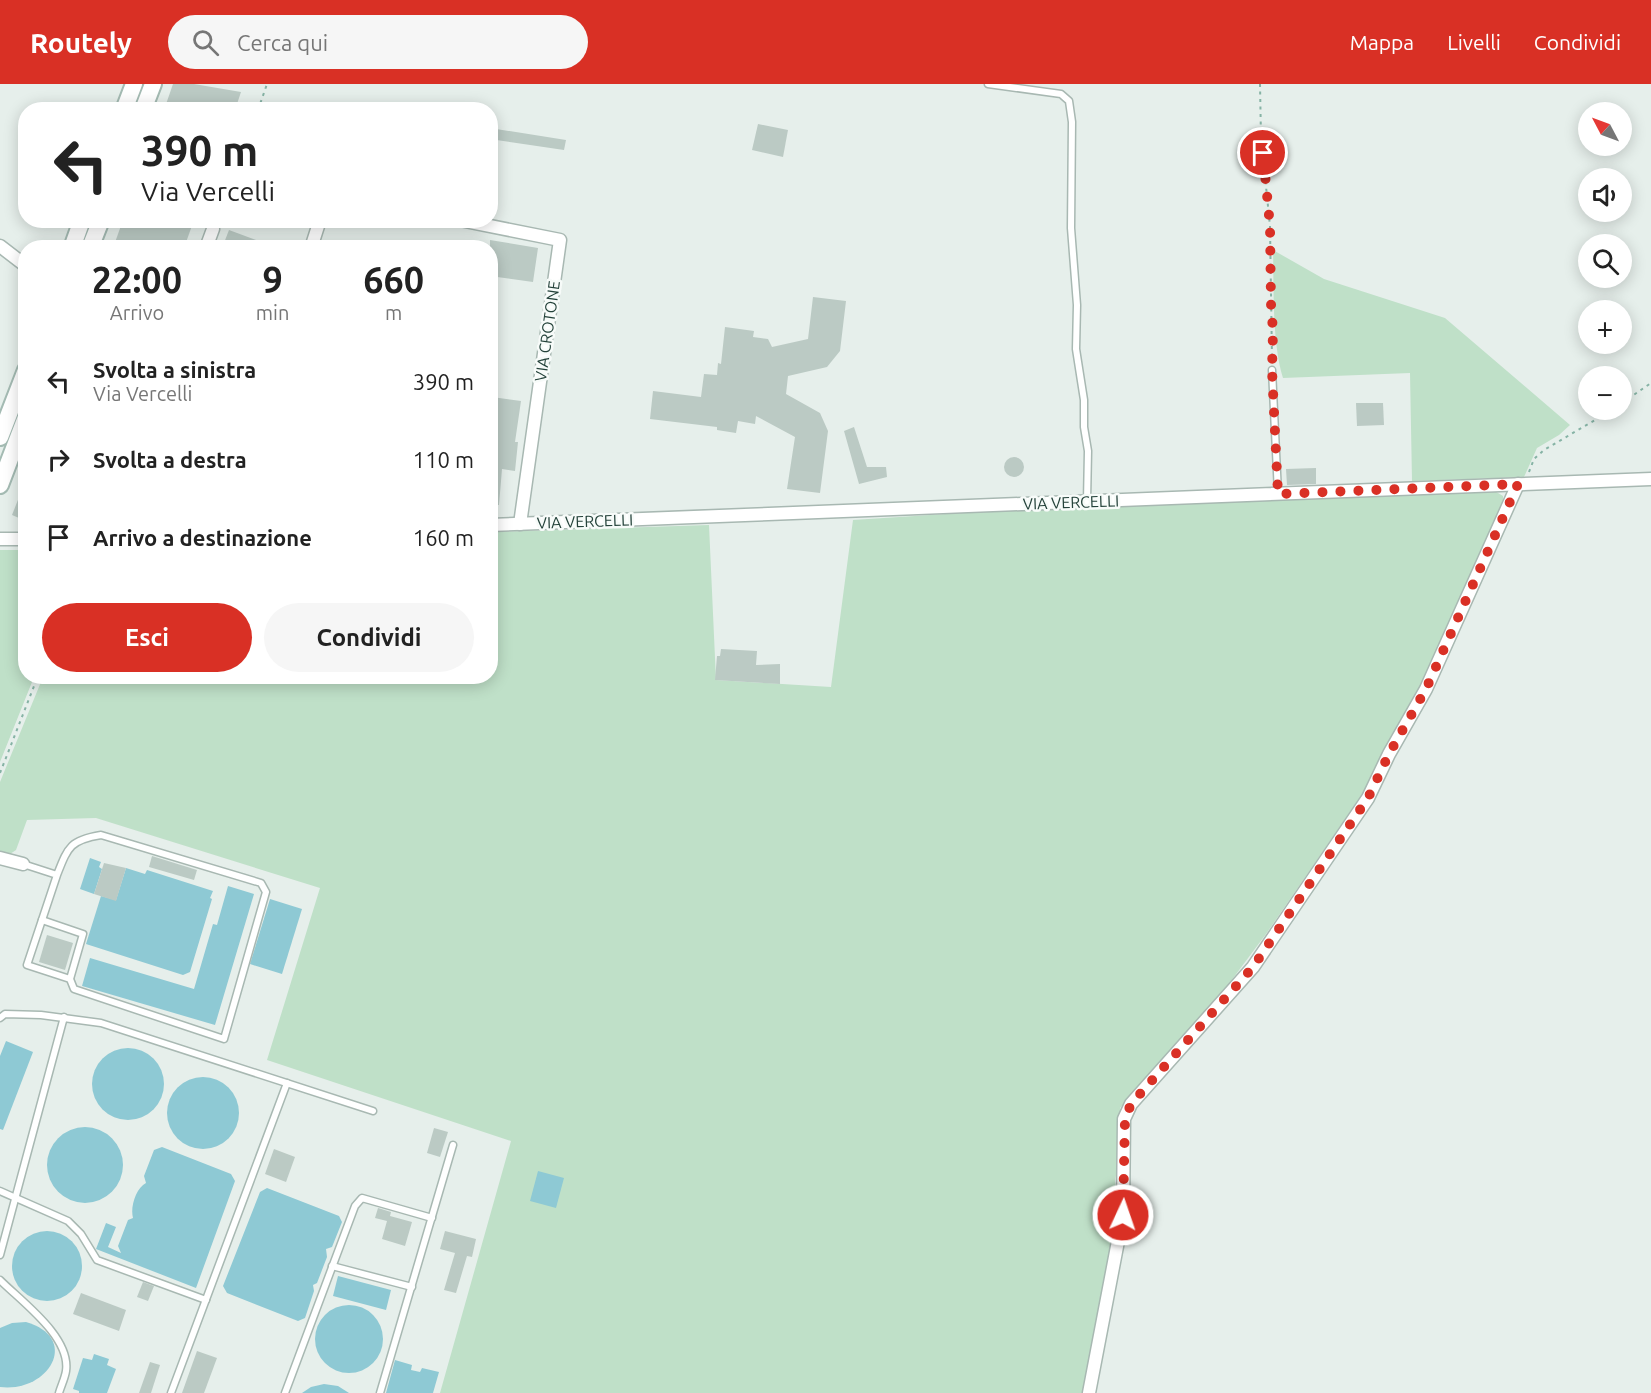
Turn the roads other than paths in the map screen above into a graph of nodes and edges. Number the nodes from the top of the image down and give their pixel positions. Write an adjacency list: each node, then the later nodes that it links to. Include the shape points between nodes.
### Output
1 (134, 84): 4 (main road)
2 (153, 84): 5 (main road)
3 (988, 84): 19 (lane, via 1061,94 1069,101 1076,349 1088,450)
4 (127, 102)
5 (146, 102)
6 (498, 228): 20 (street, VIA CROTONE, via 560,240)
7 (213, 229): 8 (street)
8 (209, 240)
9 (0, 246): 10 (street)
10 (18, 260)
11 (1272, 370): 18 (lane)
12 (18, 391): 13 (main road)
13 (0, 437)
14 (18, 438): 17 (main road)
15 (1651, 479): 16 (street, VIA VERCELLI)
16 (1523, 483): 18 (street, VIA VERCELLI); 46 (street, via 1426,689 1368,798 1253,967 1131,1104 1125,1119 1123,1215)
17 (0, 485)
18 (1278, 494): 19 (street, VIA VERCELLI)
19 (1087, 501): 20 (street, VIA VERCELLI)
20 (520, 524): 21 (street, VIA VERCELLI)
21 (498, 525)
22 (0, 539): 23 (street)
23 (18, 539)
24 (0, 858): 25 (street)
25 (23, 864): 26 (lane)
26 (57, 875): 27 (lane); 28 (lane, via 67,851 82,838 101,835 261,883 266,892 224,1039 74,989)
27 (42, 920): 28 (lane, via 83,934); 28 (lane, via 27,964)
28 (70, 979)
29 (64, 1017): 30 (lane, via 5,1014); 31 (lane, via 101,1023); 35 (lane)
30 (0, 1018)
31 (287, 1083): 32 (lane); 41 (lane)
32 (373, 1111)
33 (453, 1145): 36 (lane)
34 (0, 1191): 35 (lane)
35 (15, 1198): 37 (lane); 41 (lane, via 68,1221 97,1260)
36 (432, 1218): 38 (lane, via 362,1198 355,1206); 40 (lane)
37 (0, 1255)
38 (332, 1266): 40 (lane); 44 (lane)
39 (0, 1280): 42 (lane, via 52,1330 64,1350 67,1370)
40 (412, 1287): 45 (lane)
41 (206, 1300): 43 (lane)
42 (59, 1393)
43 (171, 1393)
44 (285, 1393)
45 (380, 1393)
46 (1089, 1393)

